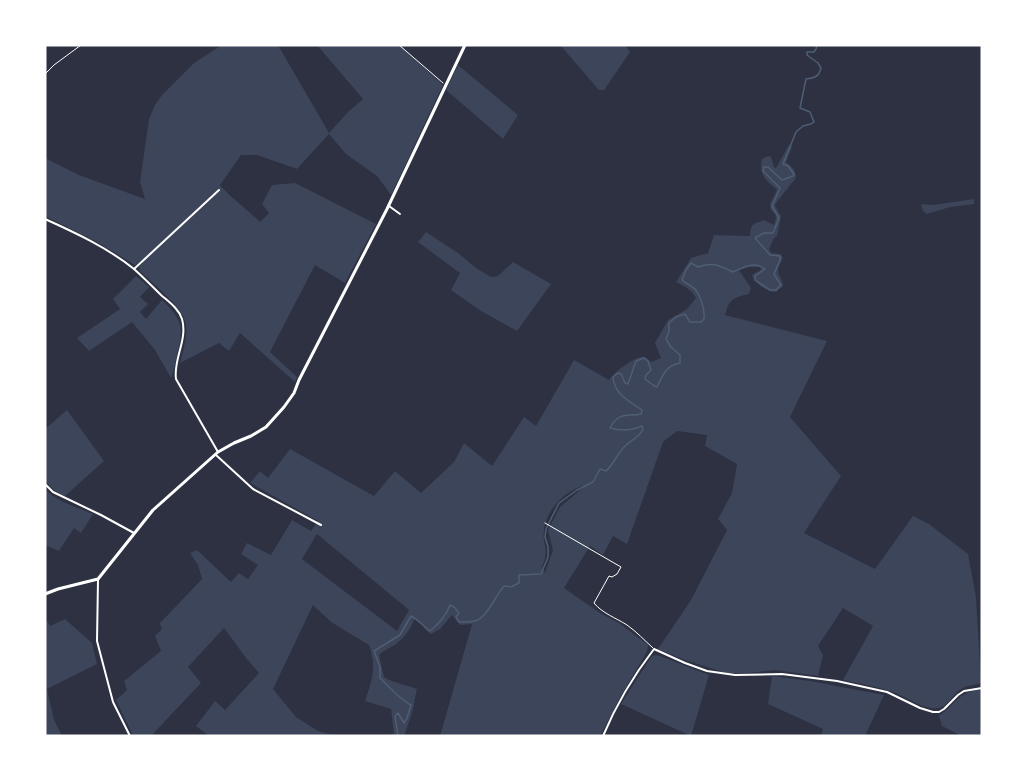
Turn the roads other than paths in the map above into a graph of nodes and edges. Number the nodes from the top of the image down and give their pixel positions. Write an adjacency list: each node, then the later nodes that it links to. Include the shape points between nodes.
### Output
1 (465, 45): 3 (street)
2 (219, 190): 6 (street)
3 (389, 206): 4 (street); 7 (street, via 294,393 266,427)
4 (400, 214)
5 (45, 219): 6 (street, via 107,250)
6 (134, 269): 7 (street, via 181,317 183,340 176,379)
7 (217, 454): 10 (street, via 253,489); 11 (street, via 153,510)
8 (45, 484): 11 (street, via 53,492)
9 (545, 523): 14 (lane, via 621,567 617,574 609,576 594,603)
10 (321, 525)
11 (135, 534): 12 (street)
12 (98, 579): 13 (street); 16 (street, via 97,641 113,702)
13 (45, 594)
14 (654, 648): 15 (street, via 685,663 725,674 782,674 874,688 933,712 944,709 964,691); 17 (street)
15 (982, 688)
16 (130, 736)
17 (603, 736)

